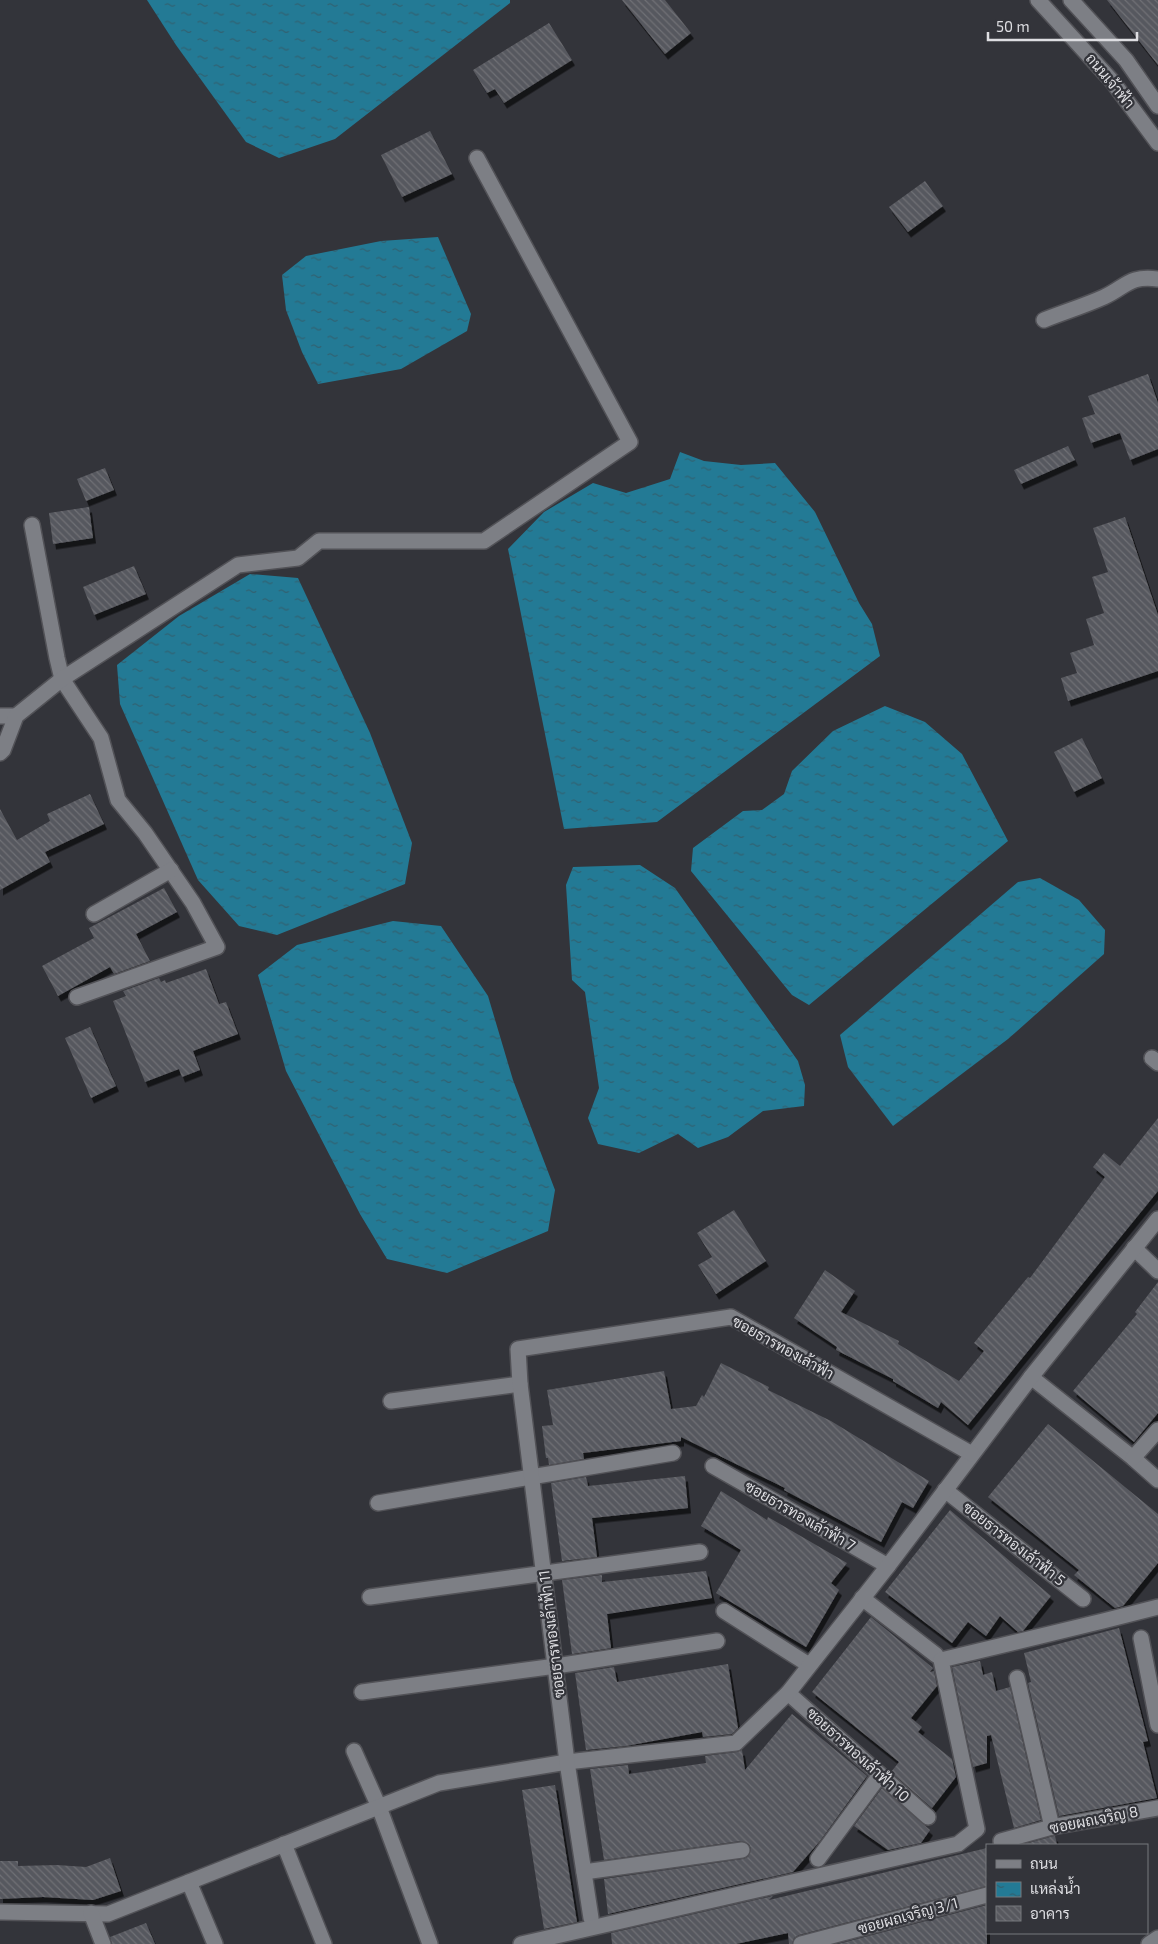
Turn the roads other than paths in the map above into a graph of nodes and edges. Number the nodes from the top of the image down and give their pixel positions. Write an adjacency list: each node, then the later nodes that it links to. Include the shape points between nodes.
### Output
1 (1038, 0): 4 (street, ถนนเจ้าฟ้า, via 1112,81)
2 (1071, 0): 3 (street, ถนนเจ้าฟ้า, via 1126,60)
3 (1158, 106)
4 (1158, 143)
5 (477, 158): 9 (street, via 630,442 484,540 319,541 298,558 238,565)
6 (1158, 279): 7 (street, via 1135,279 1106,296)
7 (1044, 320)
8 (32, 525): 9 (street)
9 (62, 679): 11 (street); 13 (street, via 101,738 118,800)
10 (0, 716): 11 (street)
11 (16, 716): 12 (street)
12 (0, 753)
13 (171, 870): 14 (street); 15 (street, via 217,947)
14 (94, 914)
15 (77, 997)
16 (1158, 1219): 17 (street)
17 (1134, 1248): 18 (street); 20 (street)
18 (1158, 1271)
19 (518, 1349): 21 (street, ซอยธารทองเล้าฟ้า 11); 25 (street, ซอยธารทองเล้าฟ้า, via 731,1317)
20 (1031, 1377): 25 (street); 26 (street)
21 (520, 1384): 22 (street); 28 (street, ซอยธารทองเล้าฟ้า 11)
22 (391, 1402)
23 (1158, 1430): 26 (street)
24 (673, 1453): 28 (street)
25 (972, 1454): 30 (street)
26 (1133, 1458): 29 (street)
27 (713, 1466): 33 (street, ซอยธารทองเล้าฟ้า 7)
28 (533, 1476): 31 (street); 34 (street, ซอยธารทองเล้าฟ้า 11)
29 (1158, 1480)
30 (945, 1490): 33 (street); 37 (street, ซอยธารทองเล้าฟ้า 5)
31 (378, 1502)
32 (700, 1552): 34 (street)
33 (888, 1566): 36 (street)
34 (545, 1573): 35 (street); 44 (street, ซอยธารทองเล้าฟ้า 11)
35 (370, 1598)
36 (862, 1598): 42 (street); 43 (street)
37 (1083, 1599)
38 (1158, 1607): 72 (street, via 941,1660 977,1829 958,1844)
39 (724, 1611): 43 (street)
40 (1141, 1638): 48 (street)
41 (717, 1641): 44 (street)
42 (936, 1655)
43 (809, 1665): 47 (street)
44 (556, 1666): 46 (street); 50 (street, ซอยธารทองเล้าฟ้า 11)
45 (1017, 1678): 55 (street)
46 (362, 1692)
47 (788, 1693): 50 (street, via 736,1743); 51 (street, ซอยธารทองเล้าฟ้า 10)
48 (1158, 1725)
49 (354, 1750): 52 (street)
50 (567, 1762): 52 (street, via 440,1783); 60 (street, ซอยธารทองเล้าฟ้า 11)
51 (880, 1775): 54 (street, ซอยธารทองเล้าฟ้า 10); 59 (street)
52 (378, 1807): 57 (street); 71 (street)
53 (1158, 1808): 55 (street, ซอยผถเจริญ 8)
54 (928, 1817)
55 (1052, 1827): 56 (street, ซอยผถเจริญ 8)
56 (1001, 1842)
57 (284, 1844): 61 (street); 70 (street)
58 (742, 1850): 60 (street)
59 (818, 1859)
60 (584, 1872): 65 (street, ซอยธารทองเล้าฟ้า 11)
61 (189, 1882): 64 (street, via 108,1914); 69 (street)
62 (986, 1895): 67 (street, ซอยผถเจริญ 3/1)
63 (0, 1912): 64 (street)
64 (91, 1914): 68 (street)
65 (591, 1918)
66 (1158, 1938): 73 (street)
67 (807, 1943)
68 (103, 1944)
69 (215, 1944)
70 (324, 1944)
71 (430, 1944)
72 (521, 1944)
73 (1149, 1944)

